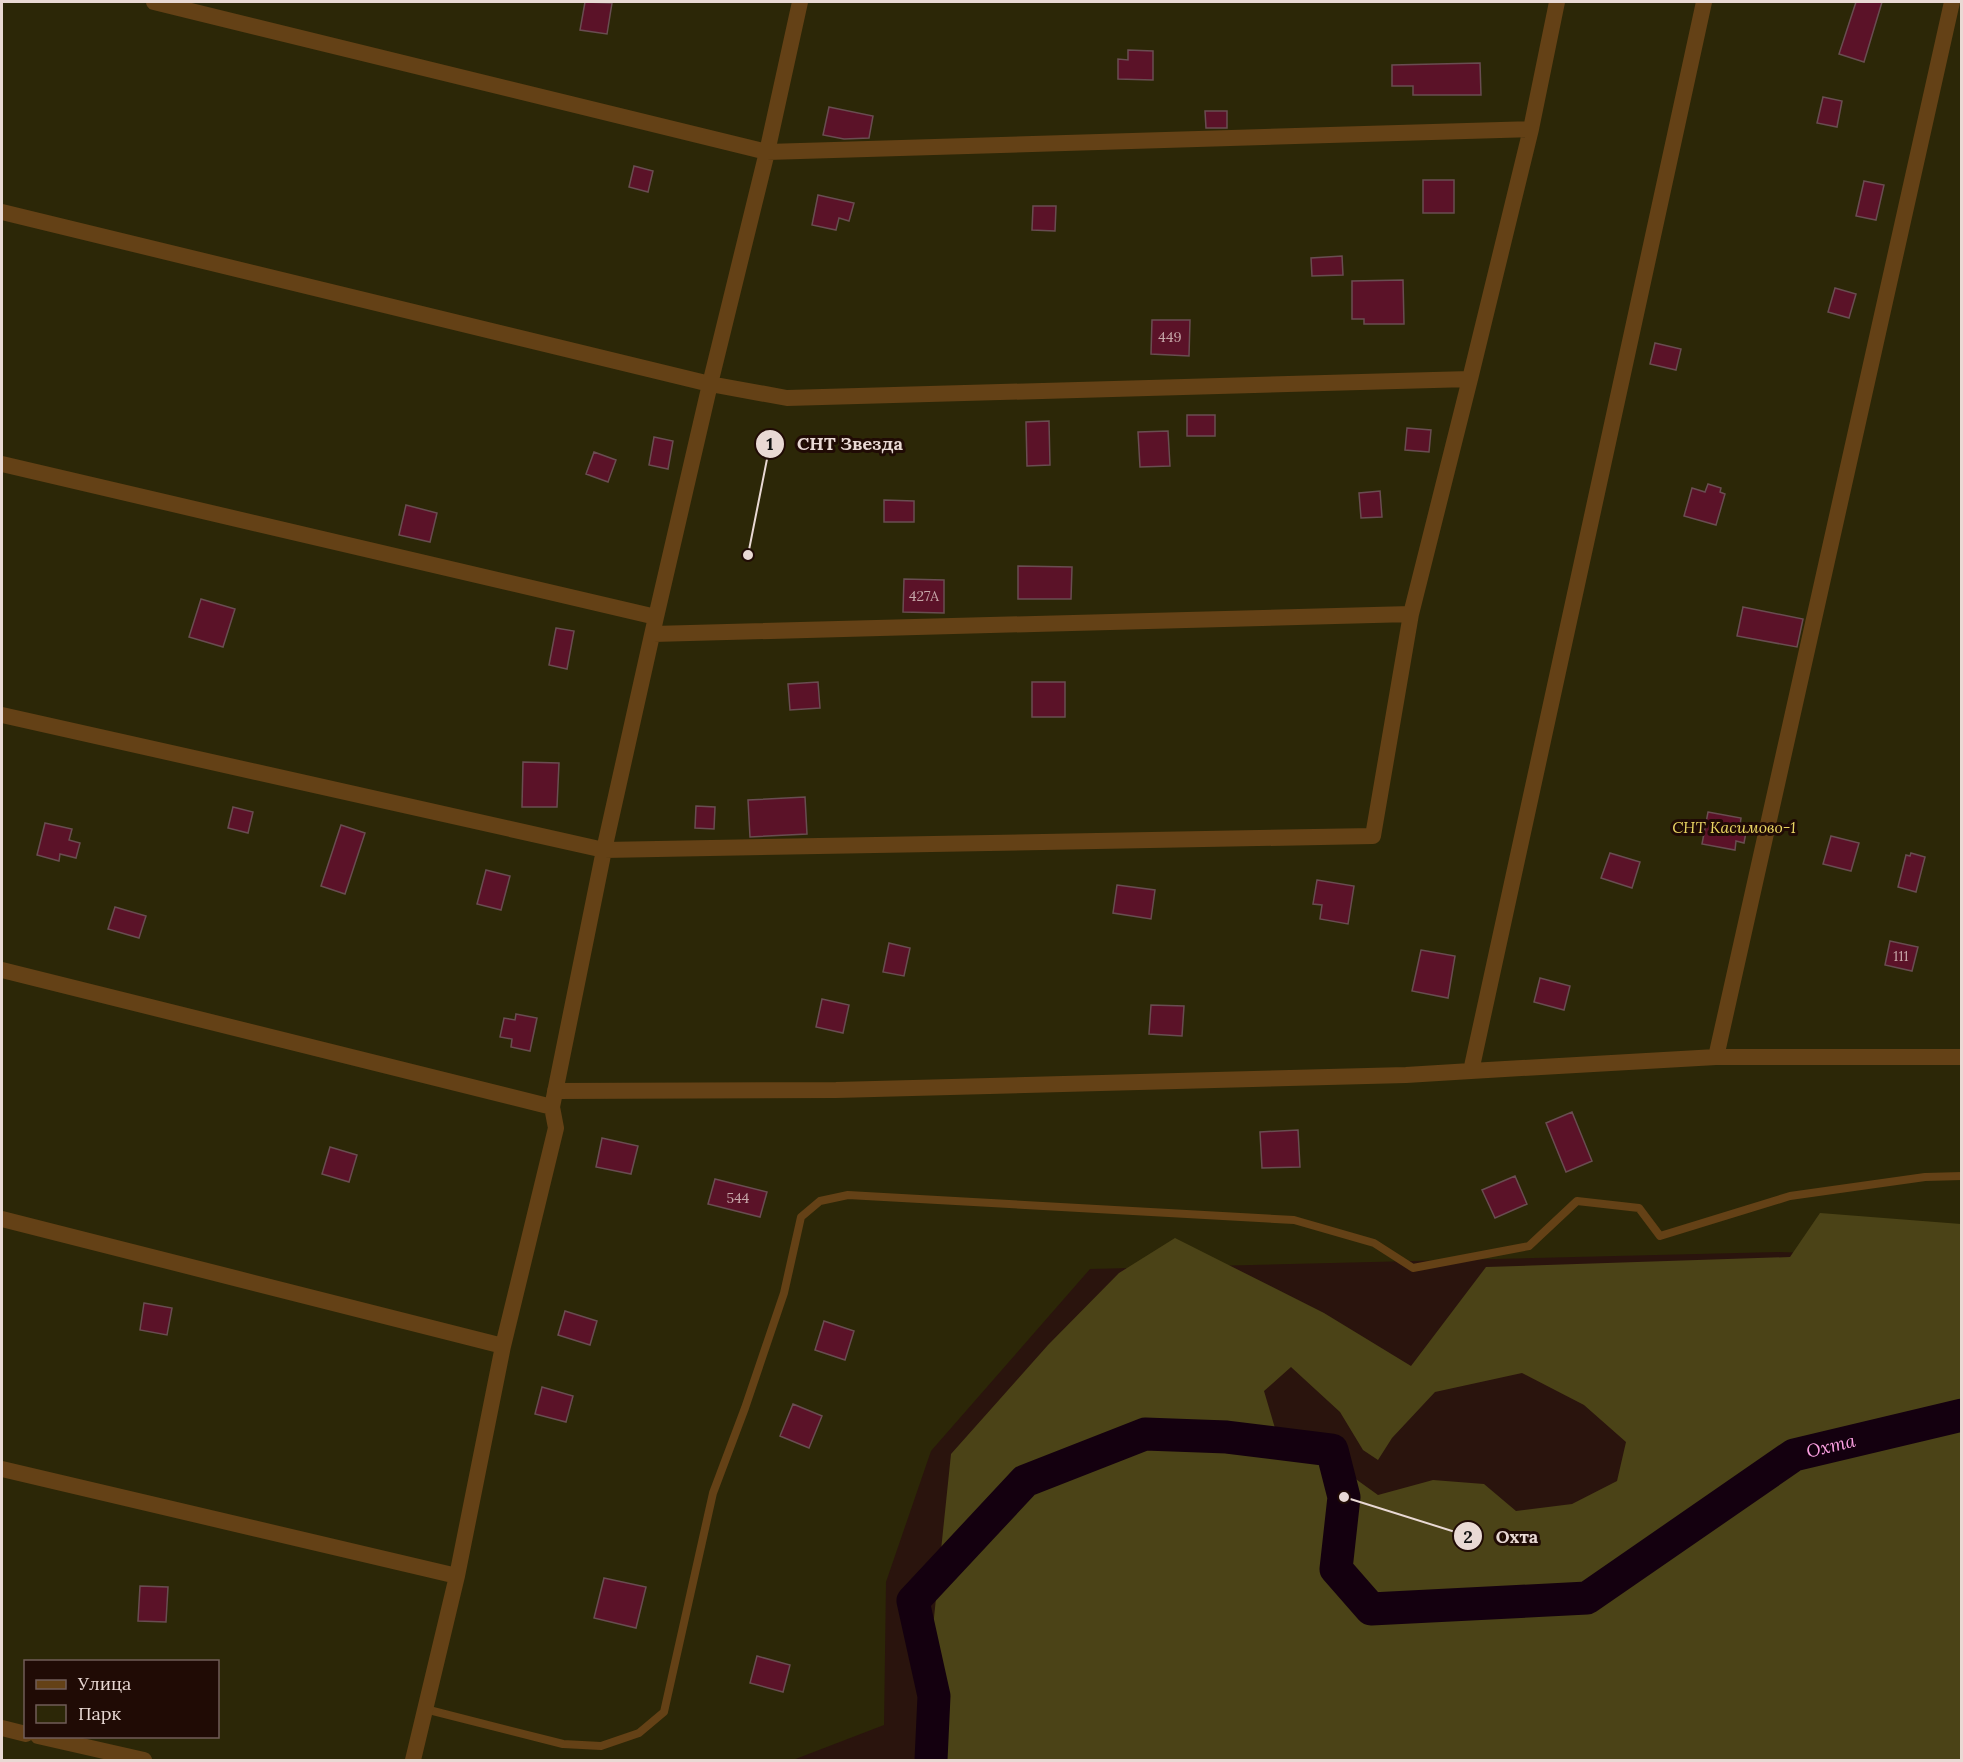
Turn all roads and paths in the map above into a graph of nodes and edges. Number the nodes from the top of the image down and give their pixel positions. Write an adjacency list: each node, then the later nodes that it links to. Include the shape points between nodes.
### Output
1 (154, 2): 7 (street)
2 (800, 2): 7 (street)
3 (1557, 2): 6 (street)
4 (1704, 2): 20 (street)
5 (1952, 2): 18 (street)
6 (1531, 129): 7 (street); 9 (street)
7 (767, 152): 10 (street)
8 (2, 212): 10 (street)
9 (1470, 379): 10 (street, via 787,398); 12 (street)
10 (710, 384): 13 (street)
11 (2, 464): 13 (street)
12 (1411, 614): 14 (street); 16 (street, via 1373,836)
13 (656, 617): 14 (street)
14 (653, 634): 16 (street)
15 (2, 714): 16 (street)
16 (604, 850): 21 (street)
17 (2, 970): 21 (street)
18 (1716, 1057): 19 (street); 20 (street)
19 (1962, 1057)
20 (1471, 1071): 21 (street)
21 (554, 1099): 24 (street, via 556,1128)
22 (1962, 1176): 27 (lane, via 1790,1196 1660,1236 1639,1208 1577,1201 1529,1246 1413,1268 1374,1243 1294,1220 848,1195 820,1201 801,1217 784,1293 713,1493 664,1712 639,1733 601,1746 563,1744)
23 (2, 1219): 24 (street)
24 (503, 1346): 26 (street)
25 (2, 1469): 26 (street)
26 (457, 1575): 27 (street)
27 (426, 1709): 32 (street)
28 (2, 1728): 29 (street)
29 (24, 1734)
30 (42, 1738): 31 (street)
31 (144, 1761)
32 (413, 1761)

